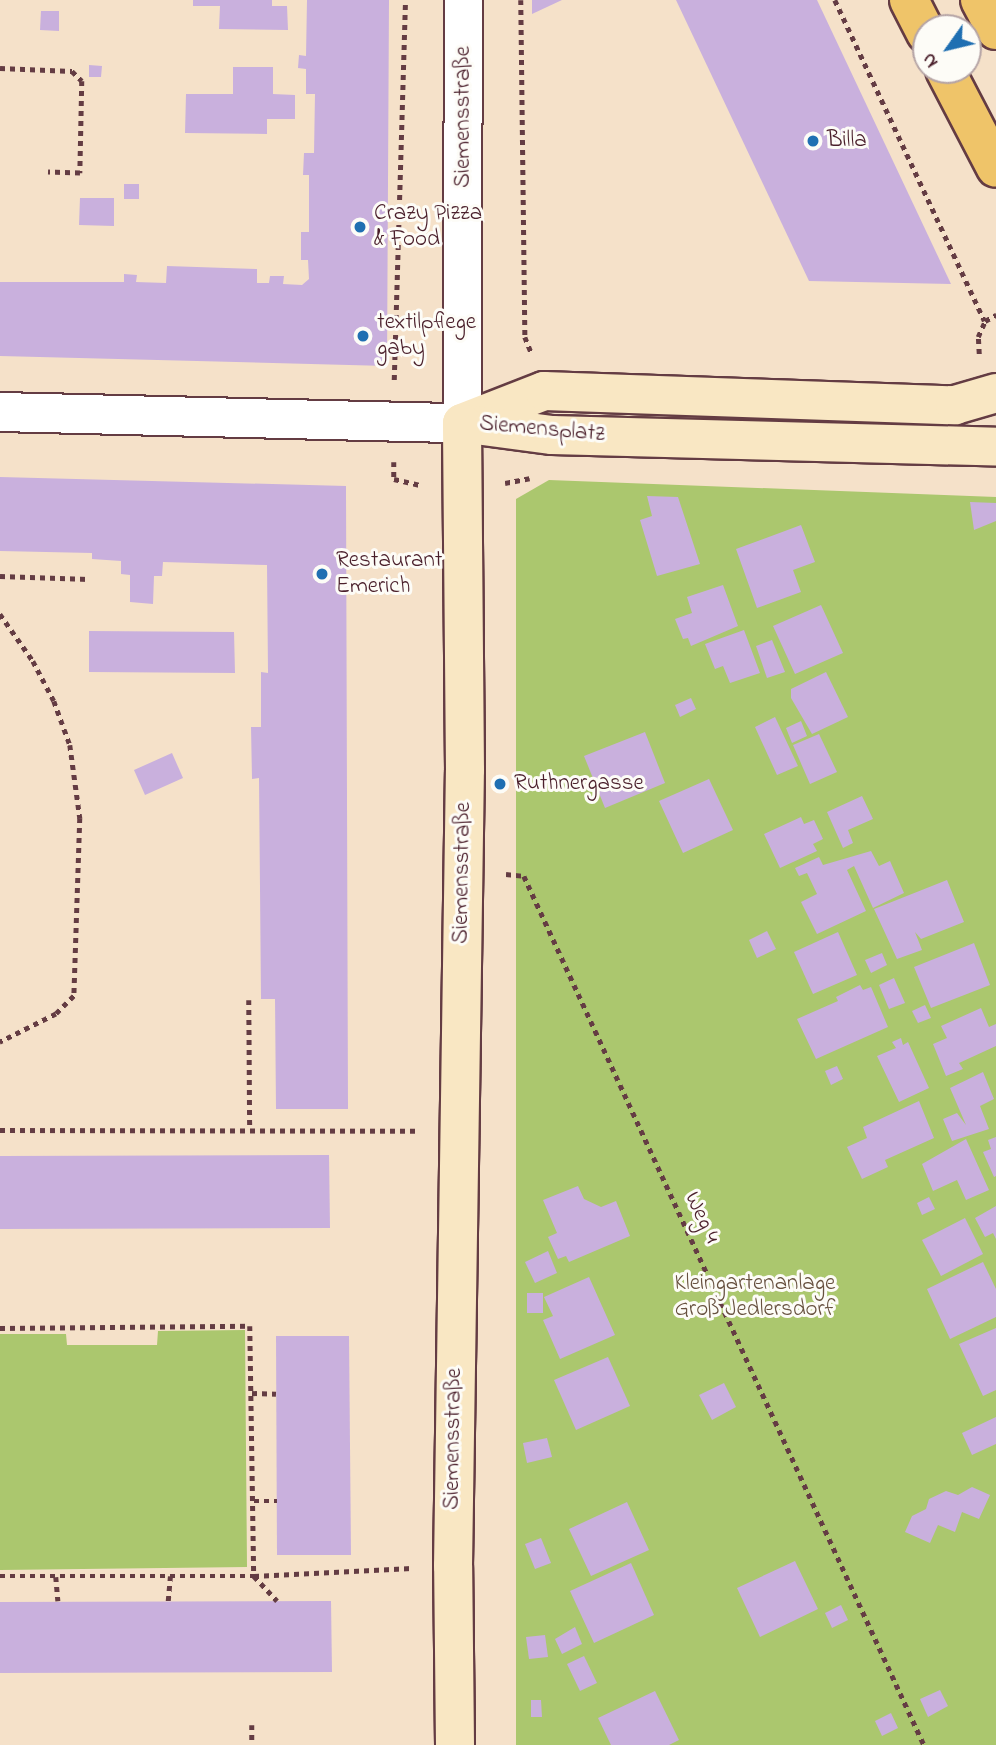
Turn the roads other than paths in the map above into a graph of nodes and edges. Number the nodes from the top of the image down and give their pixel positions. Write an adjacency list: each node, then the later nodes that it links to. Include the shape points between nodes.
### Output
1 (463, 0): 8 (street, Siemensstraße)
2 (980, 0): 3 (main road)
3 (996, 30)
4 (952, 84): 5 (main road)
5 (996, 168)
6 (990, 376): 8 (main road, Siemensplatz, via 955,405 544,391)
7 (0, 412): 8 (street)
8 (462, 423): 9 (main road, Siemensplatz, via 552,435); 10 (main road, Siemensstraße)
9 (996, 447)
10 (455, 1745)

